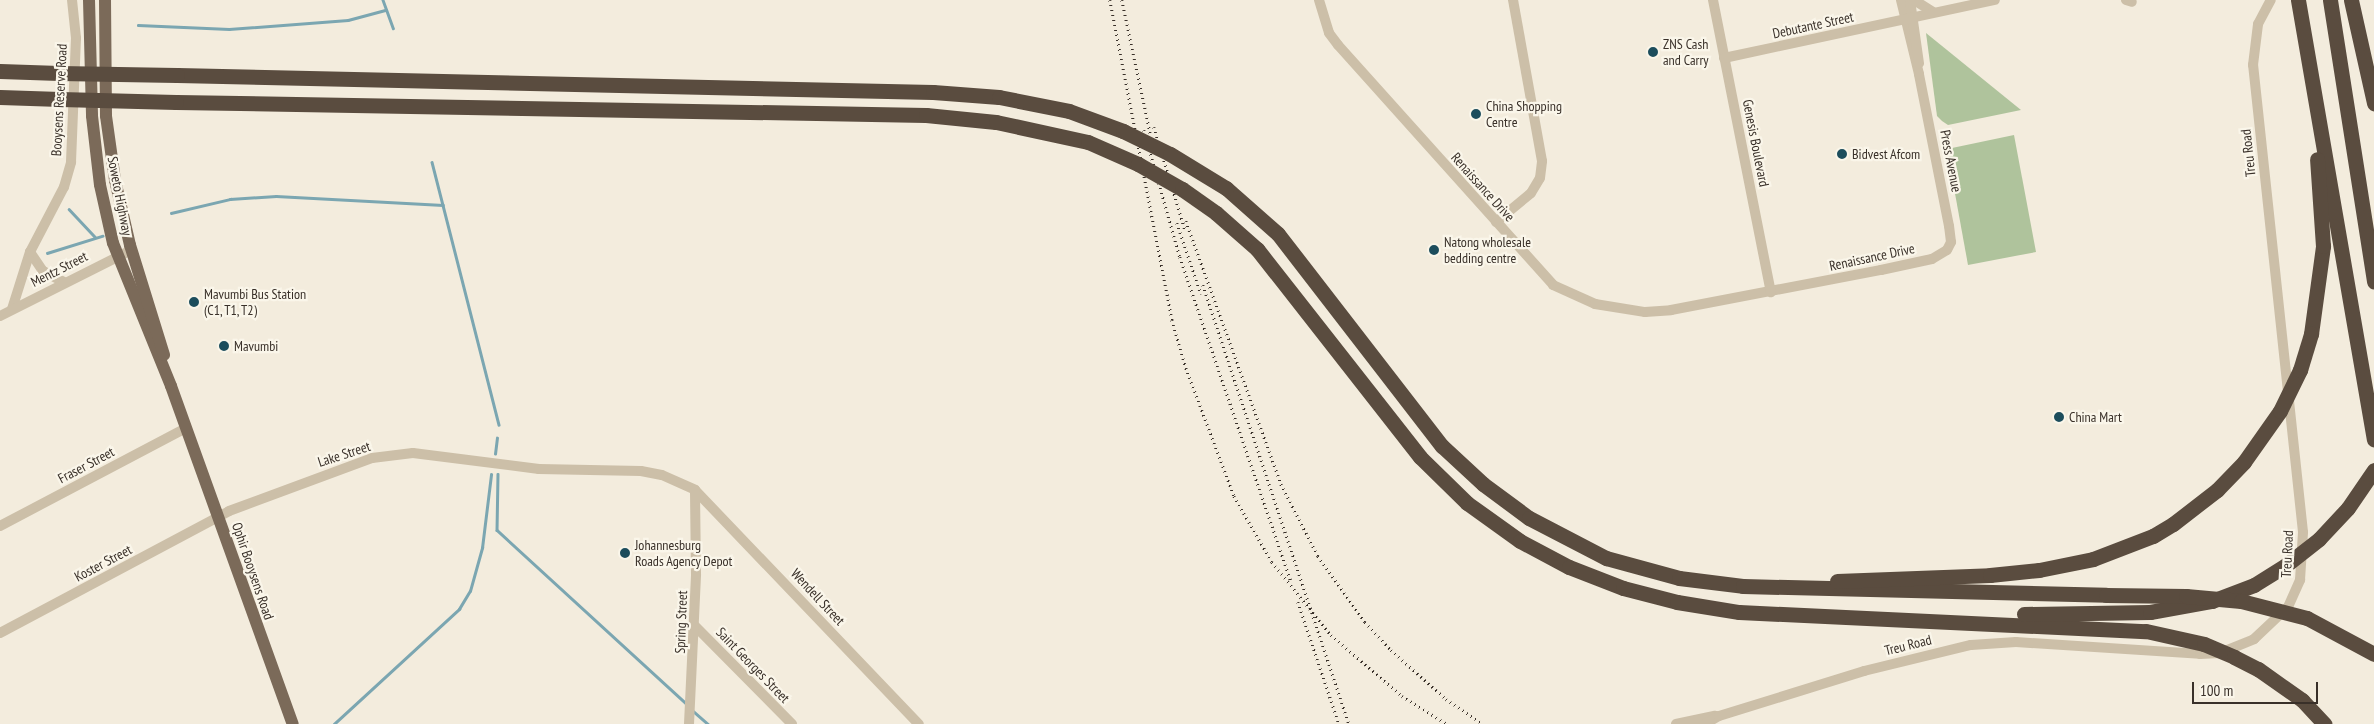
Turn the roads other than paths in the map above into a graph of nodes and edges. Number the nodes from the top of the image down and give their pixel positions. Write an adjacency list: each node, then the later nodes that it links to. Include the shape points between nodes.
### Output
1 (72, 0): 26 (street, Booysens Reserve Road, via 76,38 73,149 64,187)
2 (89, 0): 28 (main road, Soweto Highway, via 93,130 100,185)
3 (105, 0): 25 (main road, Soweto Highway, via 107,124)
4 (1319, 0): 24 (street, Renaissance Drive, via 1329,33 1338,45)
5 (1513, 0): 24 (street, via 1542,161 1540,178 1531,193)
6 (1713, 0): 18 (street, Genesis Boulevard)
7 (1901, 0): 16 (street, Press Avenue)
8 (1910, 0): 16 (street, Press Avenue)
9 (1914, 0): 15 (street)
10 (1995, 0): 15 (street, Debutante Street)
11 (2271, 0): 46 (street, Treu Road, via 2258,24 2253,64 2303,532 2300,580 2288,607 2254,639 2220,653 2016,642 1971,645 1904,659)
12 (2330, 0): 30 (highway)
13 (2351, 0): 22 (highway)
14 (2298, 3): 23 (highway)
15 (1933, 12): 16 (street, Debutante Street); 17 (street)
16 (1909, 19): 17 (street, Press Avenue); 18 (street, Debutante Street); 20 (street, Press Avenue)
17 (1916, 31): 20 (street, Press Avenue)
18 (1724, 58): 31 (street, Genesis Boulevard)
19 (0, 72): 41 (highway, bridge, via 939,92 1000,97 1070,111 1162,150 1226,188 1278,234 1442,446 1483,484 1529,518 1606,558 1680,578)
20 (1919, 74): 27 (street, Press Avenue, via 1951,236 1950,246)
21 (0, 97): 42 (highway, bridge, via 926,115 996,122 1088,142 1182,188 1257,249 1420,457 1467,503 1520,541 1578,571 1623,588 1677,602 1739,612)
22 (2374, 103)
23 (2318, 112): 36 (highway); 41 (highway, bridge, via 2316,144 2323,246 2311,334 2300,370 2280,411 2244,462 2217,490 2174,524 2153,536 2083,562 1990,575)
24 (1496, 222): 31 (street, Renaissance Drive, via 1553,285 1595,304 1645,312)
25 (131, 250): 28 (street, Mentz Street); 34 (main road, Soweto Highway, via 159,336)
26 (30, 252): 29 (street, via 43,271); 32 (street, Booysens Reserve Road)
27 (1945, 252): 31 (street, Renaissance Drive, via 1913,264)
28 (117, 255): 29 (street, Mentz Street); 34 (main road, Soweto Highway)
29 (64, 282): 32 (street, Mentz Street)
30 (2374, 282)
31 (1771, 292)
32 (12, 309): 33 (street, Mentz Street)
33 (0, 316)
34 (171, 386): 35 (main road, Soweto Highway)
35 (186, 428): 39 (main road, Ophir Booysens Road); 40 (street, Fraser Street)
36 (2374, 439)
37 (2374, 470): 42 (highway, bridge, via 2348,508 2319,539 2254,585 2212,601 2164,611 2017,614)
38 (695, 490): 39 (street, Lake Street, via 671,478 641,471 506,465 413,453 372,458); 43 (street, Spring Street); 50 (street, Wendell Street)
39 (218, 517): 44 (street, Koster Street); 48 (main road, Ophir Booysens Road)
40 (0, 526)
41 (1743, 586): 45 (highway, bridge, via 2186,596 2242,601 2307,618)
42 (1970, 621): 53 (highway, bridge, via 2146,631 2204,644 2258,669 2302,700)
43 (695, 626): 47 (street, Spring Street); 49 (street, Saint Georges Street)
44 (0, 633)
45 (2374, 654)
46 (1719, 716): 51 (street, Treu Road); 52 (street, Treu Road)
47 (689, 721)
48 (293, 724)
49 (792, 724)
50 (919, 724)
51 (1676, 724)
52 (1704, 724)
53 (2324, 724)

